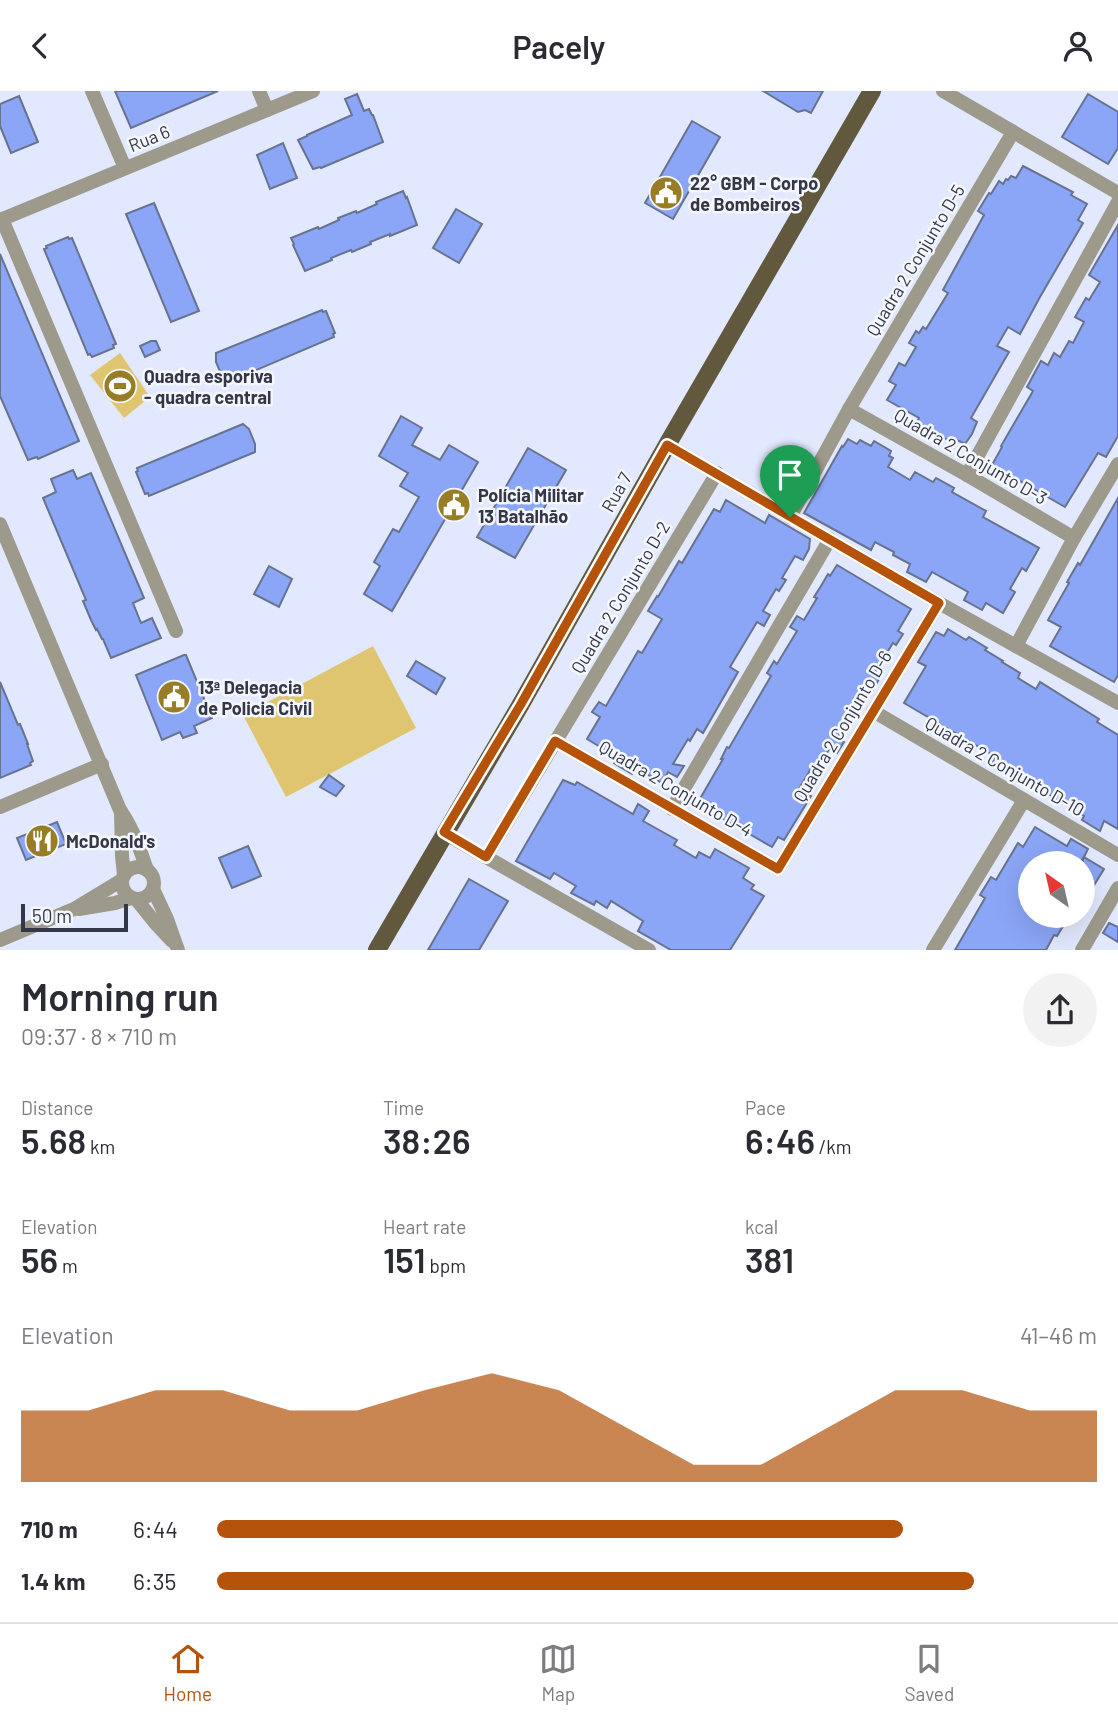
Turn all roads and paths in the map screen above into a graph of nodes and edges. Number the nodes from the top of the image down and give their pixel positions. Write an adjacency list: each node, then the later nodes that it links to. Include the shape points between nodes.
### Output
1 (92, 91): 8 (street)
2 (259, 91): 6 (street)
3 (313, 91): 6 (street, Rua 6)
4 (872, 91): 13 (main road, Rua 7)
5 (943, 91): 7 (street)
6 (267, 110): 8 (street, Rua 6)
7 (1013, 132): 9 (street); 12 (street, Quadra 2 Conjunto D-5)
8 (125, 168): 11 (street, Rua 6)
9 (1118, 193)
10 (1118, 202): 16 (street)
11 (1, 219): 22 (street)
12 (849, 409): 16 (street, Quadra 2 Conjunto D-3); 17 (street, Quadra 2 Conjunto D-5)
13 (667, 445): 15 (street); 32 (main road, Rua 7)
14 (1118, 464): 19 (street)
15 (717, 474): 17 (street); 26 (street, Quadra 2 Conjunto D-2)
16 (967, 475): 19 (street, Quadra 2 Conjunto D-3)
17 (790, 517): 20 (street)
18 (0, 524): 27 (street)
19 (1074, 538): 23 (street)
20 (830, 539): 21 (street); 30 (street)
21 (939, 603): 23 (street); 25 (street, Quadra 2 Conjunto D-6)
22 (176, 631)
23 (1016, 646): 24 (street)
24 (1118, 703)
25 (873, 711): 28 (street, Quadra 2 Conjunto D-10); 35 (street, Quadra 2 Conjunto D-6)
26 (555, 741): 30 (street, Quadra 2 Conjunto D-4); 34 (street, Quadra 2 Conjunto D-2)
27 (102, 764): 29 (street); 31 (street)
28 (1024, 800): 33 (street, Quadra 2 Conjunto D-10); 46 (street)
29 (0, 807)
30 (672, 809): 35 (street, Quadra 2 Conjunto D-4)
31 (121, 810): 36 (street); 37 (street)
32 (444, 832): 34 (street); 44 (main road, Rua 7)
33 (1118, 855)
34 (486, 857): 45 (street)
35 (778, 869)
36 (147, 870): 37 (street, via 132,868); 39 (street)
37 (123, 877): 40 (street, via 123,890); 41 (street)
38 (1118, 888): 47 (street)
39 (153, 889): 40 (street, via 146,897); 43 (street)
40 (133, 899): 41 (street); 43 (street)
41 (74, 909): 42 (street)
42 (0, 940)
43 (177, 947)
44 (377, 950)
45 (649, 950)
46 (933, 950)
47 (1082, 950)

